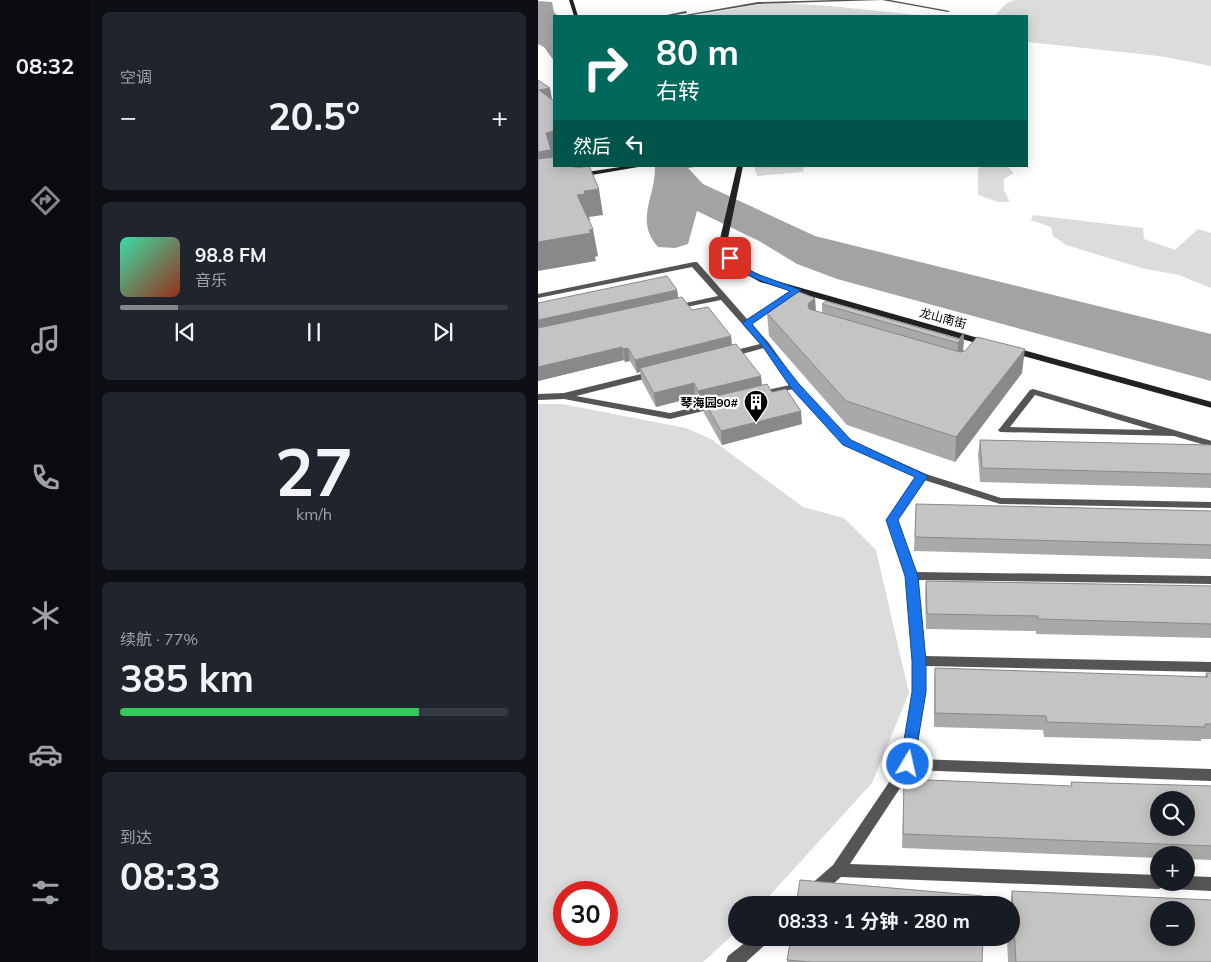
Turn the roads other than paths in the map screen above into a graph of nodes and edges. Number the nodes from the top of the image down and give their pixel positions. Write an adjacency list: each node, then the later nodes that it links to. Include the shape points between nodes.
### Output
1 (571, 0): 7 (street)
2 (739, 0): 8 (lane)
3 (873, 0): 4 (lane); 9 (lane, via 758,3)
4 (880, 0)
5 (884, 0): 6 (lane)
6 (948, 11)
7 (576, 15)
8 (669, 15)
9 (686, 15)
10 (634, 167): 12 (street)
11 (740, 167): 13 (street, 龙山南街, via 724,248 734,264 762,280)
12 (576, 175)
13 (797, 290): 17 (street); 19 (street, 龙山南街, via 982,345)
14 (538, 296): 15 (street, via 694,264)
15 (723, 297): 16 (street); 17 (street)
16 (664, 310)
17 (746, 323): 18 (street)
18 (766, 345): 21 (street); 23 (street)
19 (994, 345)
20 (1003, 348): 28 (street)
21 (718, 357)
22 (660, 372): 24 (street)
23 (795, 386): 26 (street); 31 (street, via 847,442)
24 (564, 396): 25 (street); 27 (street, via 670,416)
25 (538, 397)
26 (747, 398)
27 (728, 402)
28 (1212, 405)
29 (1174, 433): 29 (street, via 1033,392 1003,430 1127,432); 30 (street)
30 (1212, 444)
31 (922, 476): 32 (street, via 1000,501); 33 (street, via 892,520)
32 (1212, 505)
33 (912, 576): 34 (street); 35 (street)
34 (1212, 580)
35 (919, 661): 36 (street); 37 (street, via 919,692)
36 (1212, 667)
37 (908, 764): 38 (street); 39 (street)
38 (1212, 775)
39 (838, 870): 40 (street); 43 (street)
40 (1150, 882)
41 (1195, 883): 42 (street)
42 (1212, 884)
43 (808, 896)
44 (753, 946): 45 (street)
45 (734, 962)

